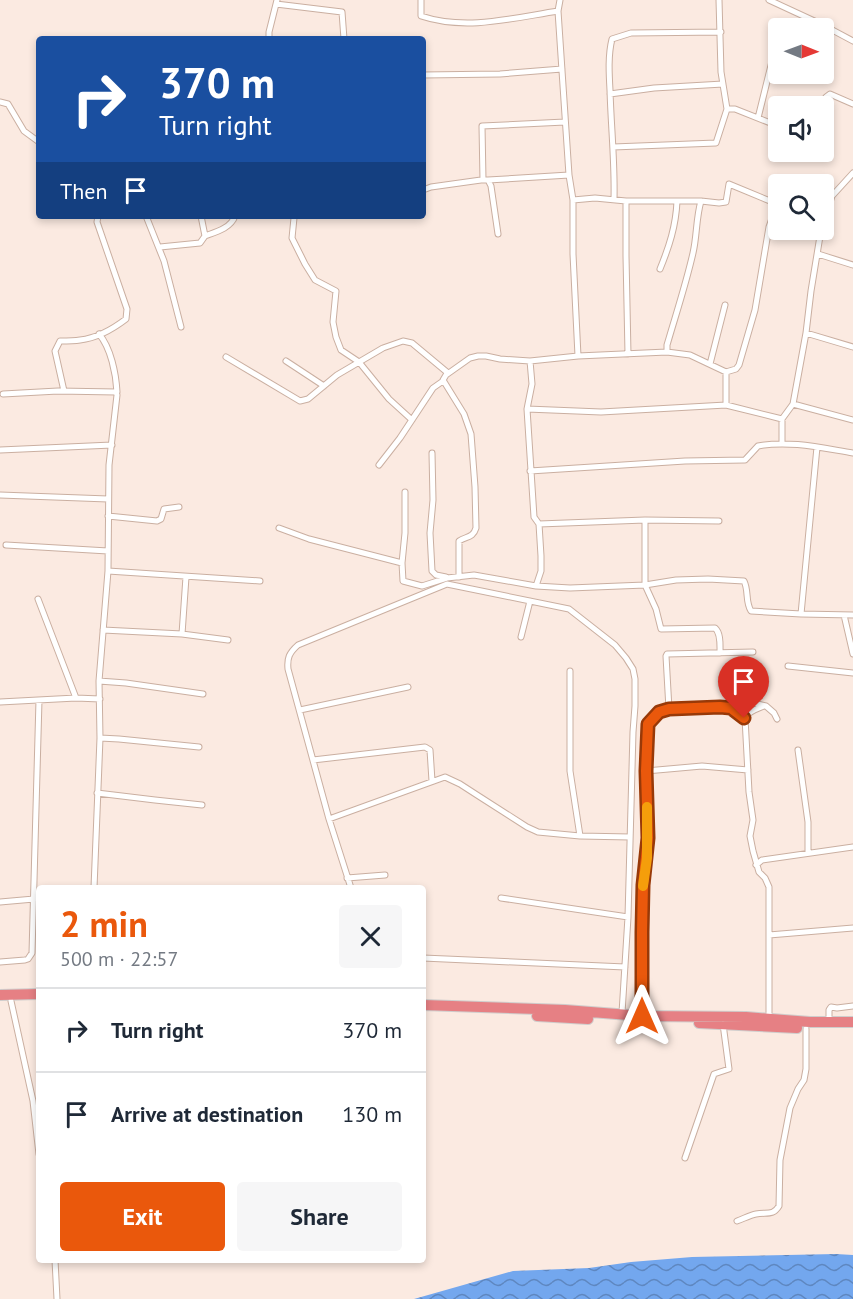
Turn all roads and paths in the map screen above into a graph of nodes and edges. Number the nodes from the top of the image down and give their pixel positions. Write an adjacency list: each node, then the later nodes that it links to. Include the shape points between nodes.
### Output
1 (421, 0): 6 (street, via 421,16 457,22 501,21)
2 (560, 0): 6 (street)
3 (719, 0): 7 (street)
4 (769, 0): 10 (street)
5 (276, 2): 8 (street); 9 (street, via 342,12)
6 (558, 11): 11 (street)
7 (721, 32): 14 (street); 15 (street, via 631,33 612,39)
8 (269, 36)
9 (344, 36)
10 (853, 41)
11 (562, 69): 12 (street); 21 (street)
12 (426, 75)
13 (768, 81): 20 (street)
14 (723, 84): 15 (street); 19 (street)
15 (610, 94): 24 (street)
16 (827, 96): 18 (street)
17 (0, 102): 23 (street, via 8,104 24,131)
18 (853, 104)
19 (727, 109): 20 (street); 24 (street, via 716,143)
20 (758, 118): 22 (street)
21 (565, 122): 26 (street); 27 (street, via 482,126)
22 (768, 122)
23 (36, 140)
24 (613, 147): 30 (street)
25 (853, 173): 29 (street)
26 (568, 175): 27 (street); 31 (street)
27 (484, 180): 28 (street); 40 (street, via 491,186)
28 (426, 189)
29 (834, 194)
30 (614, 199): 31 (street); 32 (street)
31 (573, 200): 54 (street)
32 (626, 201): 33 (street); 53 (street)
33 (677, 201): 34 (street); 46 (street, via 672,238)
34 (701, 201): 52 (street, via 693,253); 60 (street, via 726,202 729,184 776,207 755,310 739,365)
35 (98, 219): 50 (street, via 127,309 126,319)
36 (147, 219): 43 (street)
37 (202, 219): 41 (street)
38 (234, 219): 41 (street)
39 (294, 219): 58 (street, via 292,238 305,264 315,280 336,291 333,322 338,344)
40 (498, 234)
41 (205, 236): 43 (street, via 200,243)
42 (820, 240): 44 (street)
43 (159, 248): 48 (street)
44 (818, 254): 45 (street); 49 (street)
45 (853, 265)
46 (660, 269)
47 (725, 305): 59 (street)
48 (181, 327)
49 (806, 333): 51 (street); 67 (street)
50 (99, 334): 64 (street, via 60,341 55,351); 65 (street, via 115,371)
51 (853, 347)
52 (667, 352): 53 (street); 59 (street, via 690,354)
53 (628, 354): 54 (street)
54 (578, 356): 57 (street)
55 (226, 357): 63 (street, via 300,401)
56 (286, 361): 63 (street)
57 (530, 361): 61 (street, via 478,356); 69 (street, via 532,384)
58 (359, 362): 61 (street, via 403,341 412,343); 63 (street); 71 (street)
59 (710, 364): 60 (street)
60 (726, 372): 68 (street)
61 (448, 374): 62 (street)
62 (443, 381): 71 (street, via 433,388); 95 (street, via 468,423 474,458 476,528 471,537 459,541)
63 (324, 386)
64 (64, 391): 65 (street); 66 (street)
65 (116, 392): 74 (street)
66 (3, 394)
67 (793, 404): 70 (street); 72 (street)
68 (726, 405): 69 (street, via 601,412); 70 (street)
69 (527, 409): 80 (street)
70 (782, 419): 73 (street)
71 (412, 420): 79 (street)
72 (853, 420)
73 (782, 444): 75 (street); 80 (street, via 758,446 745,460)
74 (111, 445): 76 (street); 83 (street)
75 (817, 447): 78 (street); 102 (street)
76 (0, 450)
77 (432, 453): 96 (street, via 432,571)
78 (853, 453)
79 (379, 465)
80 (530, 471): 88 (street, via 534,517)
81 (405, 492): 92 (street)
82 (0, 495): 83 (street)
83 (108, 499): 85 (street)
84 (179, 507): 85 (street, via 164,510 157,521)
85 (108, 516): 91 (street)
86 (645, 520): 87 (street); 88 (street); 98 (street)
87 (719, 521)
88 (539, 524): 99 (street, via 541,571)
89 (279, 528): 92 (street)
90 (6, 545): 91 (street)
91 (108, 551): 93 (street)
92 (402, 563): 96 (street, via 406,582 423,586)
93 (108, 571): 94 (street); 105 (street)
94 (186, 577): 97 (street); 106 (street)
95 (459, 577): 96 (street); 99 (street, via 474,575)
96 (447, 578)
97 (260, 581)
98 (645, 585): 99 (street); 102 (street, via 676,580 744,581 751,611); 109 (street, via 661,629 715,628)
99 (536, 586)
100 (38, 599): 118 (street)
101 (530, 601): 107 (street); 125 (street, via 447,584 298,645 289,654 288,669); 139 (street, via 569,609 615,645 633,669)
102 (801, 614): 103 (street)
103 (844, 615): 104 (street); 111 (street)
104 (853, 615)
105 (103, 630): 106 (street); 115 (street)
106 (182, 634): 108 (street)
107 (521, 637)
108 (228, 640)
109 (720, 652): 110 (street); 124 (street, via 667,654)
110 (753, 652)
111 (853, 654)
112 (788, 666): 114 (street)
113 (570, 671): 138 (street, via 570,771)
114 (853, 673)
115 (99, 681): 117 (street); 119 (street)
116 (408, 687): 125 (street)
117 (203, 694)
118 (76, 698): 119 (street); 121 (street)
119 (100, 699): 128 (street)
120 (0, 700): 121 (street)
121 (39, 700): 148 (street)
122 (766, 706): 123 (street, via 754,703); 126 (street); 127 (street)
123 (731, 708): 124 (street); 126 (street)
124 (669, 709): 133 (street, via 659,712 648,724)
125 (300, 710): 131 (street)
126 (744, 718): 132 (street)
127 (777, 720)
128 (100, 738): 129 (street); 135 (street)
129 (199, 747)
130 (798, 750): 141 (street)
131 (314, 760): 134 (street, via 425,747 430,750); 137 (street)
132 (748, 770): 133 (street, via 702,766); 142 (street, via 753,820 750,836)
133 (646, 771): 164 (street, via 648,838 643,885)
134 (432, 781): 137 (street); 138 (street, via 452,779 538,832)
135 (97, 793): 136 (street); 145 (street)
136 (202, 805)
137 (329, 819): 144 (street)
138 (580, 836): 139 (street)
139 (630, 837): 150 (street)
140 (853, 847): 141 (street)
141 (808, 853): 142 (street, via 762,860)
142 (756, 865): 152 (street, via 769,887)
143 (385, 875): 144 (street)
144 (347, 878): 146 (street)
145 (94, 885)
146 (350, 885)
147 (501, 898): 150 (street)
148 (34, 899): 149 (street); 154 (street, via 31,956)
149 (0, 902)
150 (628, 917): 155 (street)
151 (853, 928): 152 (street)
152 (769, 935): 165 (street)
153 (426, 958): 155 (street)
154 (0, 962)
155 (625, 967): 163 (street)
156 (0, 994): 157 (highway)
157 (36, 994)
158 (6, 1001): 159 (highway); 172 (street)
159 (36, 1001)
160 (426, 1005): 163 (highway)
161 (853, 1006): 167 (street, via 831,1007)
162 (426, 1011): 169 (highway)
163 (622, 1013): 164 (highway)
164 (642, 1016): 166 (highway)
165 (770, 1019): 166 (highway); 167 (highway)
166 (746, 1021): 169 (highway); 170 (highway)
167 (830, 1022): 168 (highway)
168 (853, 1022)
169 (723, 1024): 173 (street, via 729,1069 714,1074)
170 (806, 1029): 171 (highway); 174 (street, via 806,1069 790,1108 780,1160 778,1206 771,1214 755,1214)
171 (853, 1029)
172 (36, 1101)
173 (685, 1158)
174 (737, 1221)
175 (55, 1263): 176 (street)
176 (57, 1299)

